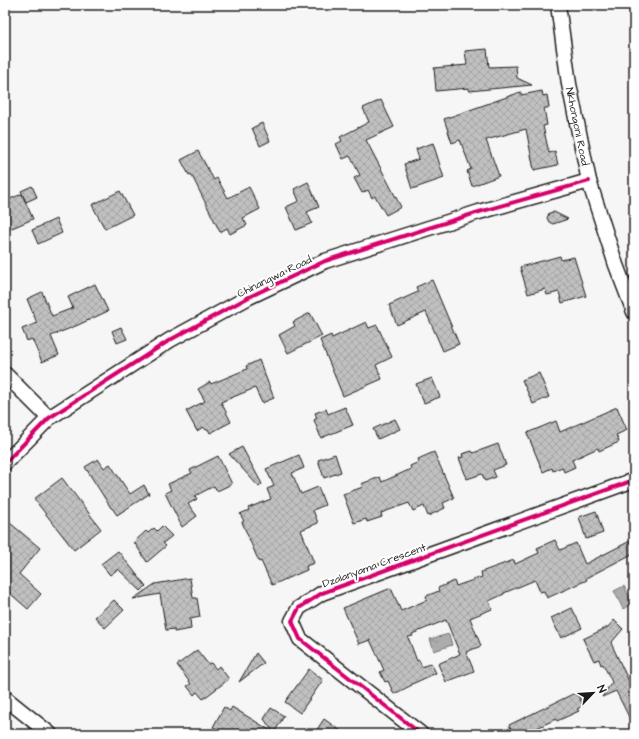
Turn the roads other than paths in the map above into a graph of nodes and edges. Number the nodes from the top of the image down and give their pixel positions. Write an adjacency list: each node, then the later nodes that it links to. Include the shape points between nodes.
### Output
1 (558, 5): 2 (street, Nkhongoni Road, via 569,84)
2 (589, 181): 3 (street, Nkhongoni Road); 5 (street, Chinangwa Road, via 479,212 326,261 249,297 170,340)
3 (634, 312)
4 (5, 374): 5 (street)
5 (49, 418): 6 (street, Chinangwa Road)
6 (5, 463)
7 (634, 480): 10 (street, Dzalanyama Crescent, via 322,593 299,608 292,621 300,638)
8 (5, 698): 9 (street)
9 (50, 734)
10 (421, 734)

